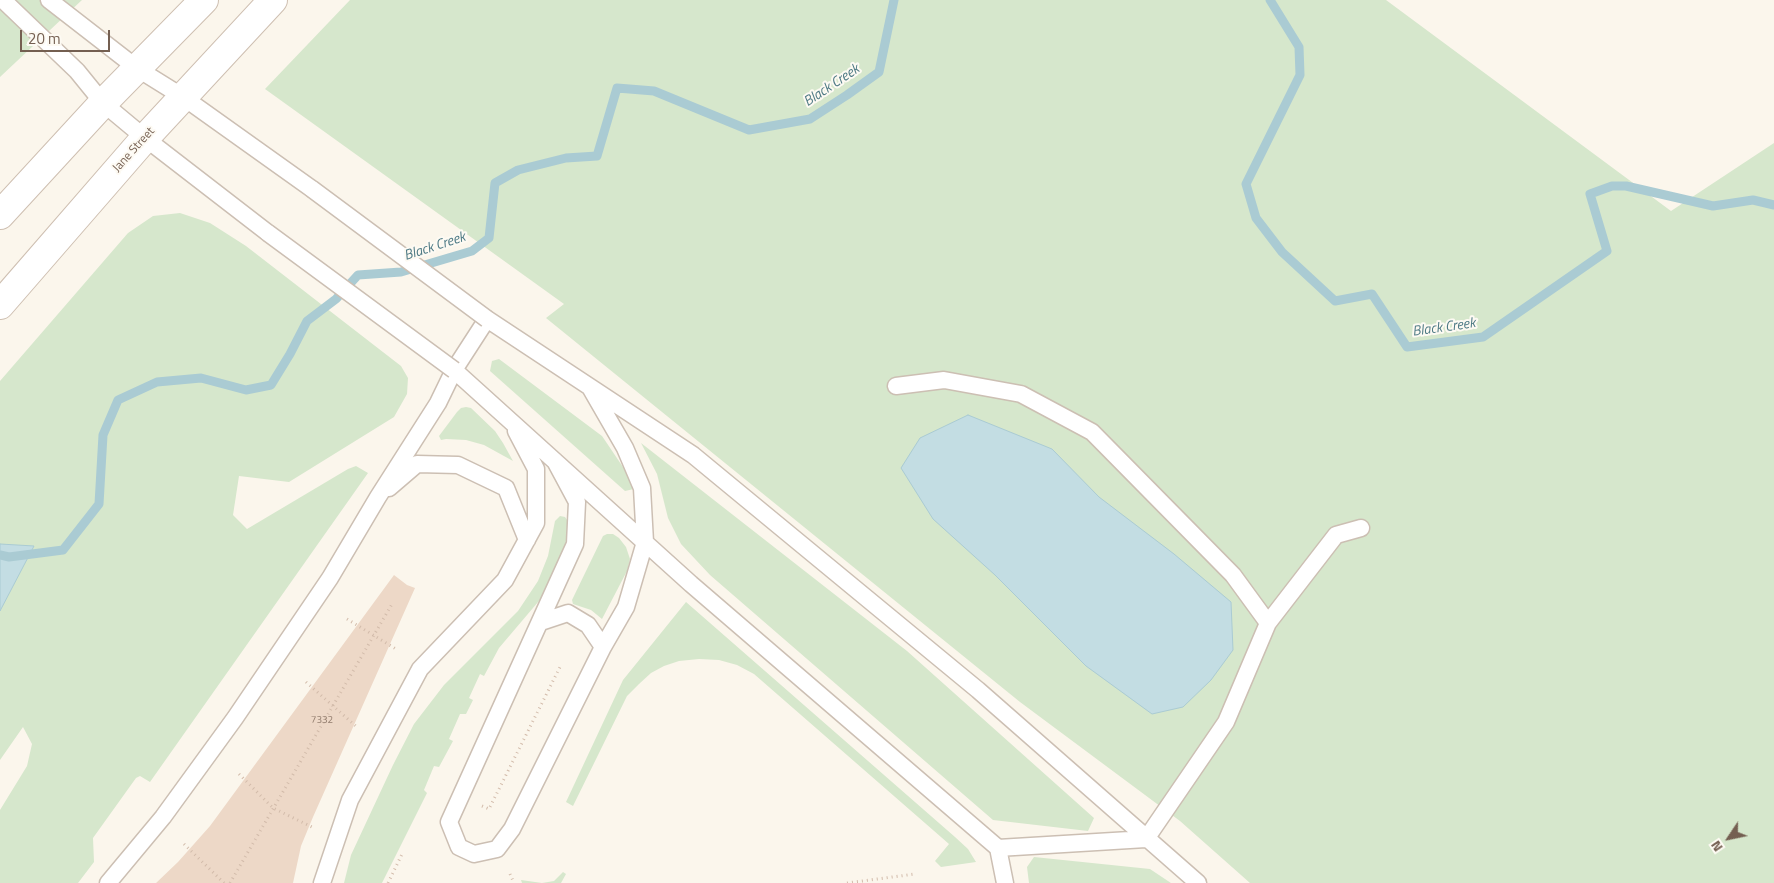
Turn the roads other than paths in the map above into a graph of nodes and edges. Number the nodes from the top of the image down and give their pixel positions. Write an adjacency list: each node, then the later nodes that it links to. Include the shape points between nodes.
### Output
1 (3, 0): 7 (lane, via 77,71)
2 (48, 0): 5 (lane)
3 (204, 0): 5 (main road)
4 (273, 0): 6 (main road, Jane Street)
5 (138, 69): 6 (lane); 7 (main road)
6 (183, 97): 8 (main road, Jane Street); 11 (lane, bridge)
7 (104, 103): 8 (lane); 9 (main road)
8 (145, 138): 10 (main road, Jane Street); 12 (lane, bridge)
9 (0, 215)
10 (0, 304)
11 (487, 319): 12 (lane); 13 (lane)
12 (454, 370): 15 (lane); 17 (lane, via 438,403)
13 (589, 385): 20 (lane, via 625,448 642,488); 24 (lane, via 693,455 978,690)
14 (896, 386): 22 (lane, via 944,380 1021,394 1092,432 1232,575)
15 (512, 422): 16 (lane); 19 (lane, via 536,469 536,523)
16 (555, 461): 20 (lane); 21 (lane, via 577,502 575,544)
17 (378, 497): 19 (lane, via 417,464 458,465 506,488); 26 (lane, via 330,578 235,718 163,817)
18 (1361, 528): 22 (lane, via 1336,535)
19 (527, 540): 27 (lane, via 505,580 420,668 350,800)
20 (645, 542): 23 (lane, via 626,607); 25 (lane)
21 (540, 622): 23 (lane, via 568,613 588,624); 23 (lane, via 448,822 459,847 474,854 497,849 512,829)
22 (1268, 623): 24 (lane, via 1226,722)
23 (603, 647)
24 (1146, 839): 25 (lane); 29 (lane)
25 (998, 848): 28 (lane)
26 (108, 883)
27 (322, 883)
28 (1005, 883)
29 (1198, 883)

